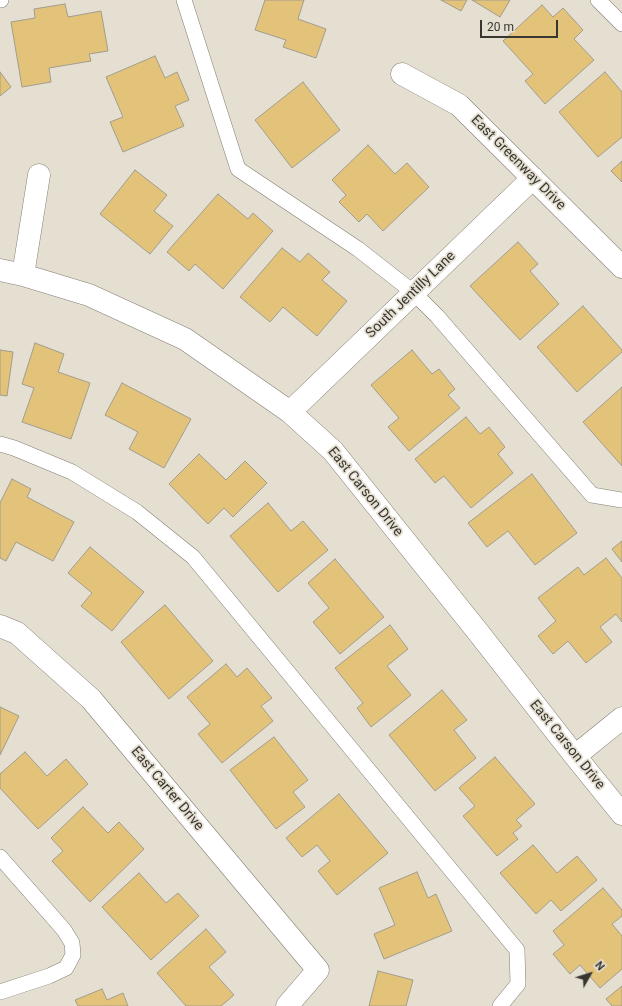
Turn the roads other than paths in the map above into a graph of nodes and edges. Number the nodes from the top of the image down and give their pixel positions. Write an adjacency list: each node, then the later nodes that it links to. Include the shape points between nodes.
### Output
1 (184, 0): 10 (lane, via 238,169 358,249)
2 (598, 0): 3 (lane)
3 (622, 24)
4 (402, 74): 6 (street, East Greenway Drive, via 459,105)
5 (39, 175): 9 (street)
6 (532, 178): 7 (street, East Greenway Drive); 10 (street, South Jentilly Lane)
7 (622, 267)
8 (0, 270): 9 (street, East Carson Drive)
9 (23, 275): 11 (street, East Carson Drive, via 89,295 185,339)
10 (413, 292): 11 (street, South Jentilly Lane); 13 (lane, via 437,316 592,495)
11 (290, 412): 16 (street, East Carson Drive, via 333,451)
12 (0, 444): 21 (lane, via 72,472 137,512 193,557 517,950 518,984)
13 (622, 500)
14 (0, 626): 20 (street, East Carter Drive, via 17,633 91,699 318,970)
15 (622, 718): 16 (street)
16 (575, 756): 17 (street, East Carson Drive)
17 (622, 814)
18 (0, 857): 19 (lane, via 64,930 72,943 73,955 66,968)
19 (0, 992)
20 (288, 1006)
21 (500, 1006)

